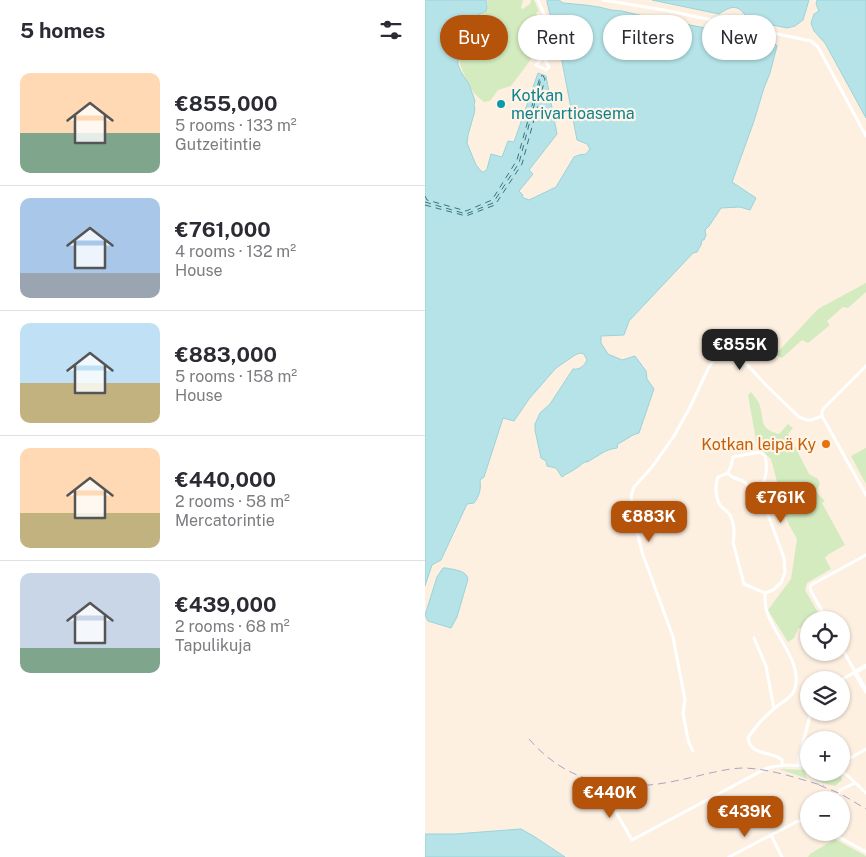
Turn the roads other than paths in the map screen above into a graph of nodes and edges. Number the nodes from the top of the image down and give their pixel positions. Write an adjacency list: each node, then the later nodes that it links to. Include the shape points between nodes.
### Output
1 (538, 0): 3 (street)
2 (603, 0): 4 (street, via 811,41 818,47)
3 (544, 15)
4 (866, 136)
5 (866, 366): 6 (street, via 821,411)
6 (822, 416): 8 (street); 22 (street, via 807,420 796,415 739,356 733,352 721,352 675,436 634,487 631,496 634,520 642,552 673,637 685,700 683,712 687,735)
7 (728, 473): 9 (street, via 743,481); 9 (street, via 733,457 760,452 768,466); 11 (street, via 718,477 715,483 719,504 731,517 735,535 733,542 744,584)
8 (866, 495)
9 (759, 496): 11 (street, via 784,558 785,573 781,583)
10 (866, 555): 12 (street, via 810,587)
11 (765, 593): 19 (street, via 767,613 790,655 796,679 795,690 790,697)
12 (822, 611)
13 (754, 638): 19 (street, via 766,666)
14 (849, 661): 16 (street)
15 (866, 666): 16 (main road)
16 (855, 672): 17 (street); 18 (main road)
17 (850, 675)
18 (866, 691)
19 (774, 709): 25 (street, via 748,738 752,748 779,757)
20 (809, 721): 24 (street)
21 (866, 749): 23 (street)
22 (693, 751)
23 (850, 758)
24 (799, 765): 25 (street)
25 (782, 766): 28 (street, via 755,774 632,840)
26 (850, 779): 27 (street)
27 (855, 783): 29 (street); 30 (street)
28 (603, 790)
29 (840, 791)
30 (866, 794)
31 (800, 821): 32 (street)
32 (771, 835): 35 (street); 36 (street)
33 (846, 841): 34 (street)
34 (866, 852)
35 (729, 857)
36 (782, 857)

